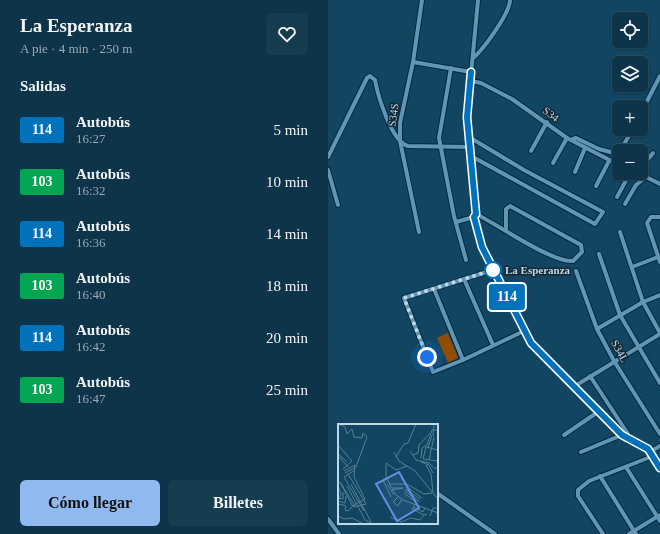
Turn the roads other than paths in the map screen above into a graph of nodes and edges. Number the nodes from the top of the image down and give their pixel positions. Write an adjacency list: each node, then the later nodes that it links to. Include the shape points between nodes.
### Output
1 (422, 0): 5 (street, S34S)
2 (478, 0): 4 (street)
3 (510, 0): 4 (street, via 508,10 483,48)
4 (473, 58): 7 (street)
5 (413, 62): 6 (street); 15 (street, S34S, via 402,108)
6 (451, 68): 7 (street); 16 (street, via 439,138)
7 (471, 72): 9 (street)
8 (660, 76): 10 (street)
9 (471, 81): 11 (street, S34, via 481,83 512,99); 12 (street, via 467,117)
10 (648, 100)
11 (547, 122): 13 (street, S34); 19 (street)
12 (469, 137): 17 (street); 22 (street, via 602,212 595,224)
13 (567, 138): 14 (street, S34); 27 (street)
14 (573, 139): 18 (street, S34); 20 (street)
15 (400, 141): 16 (street, via 408,146); 23 (street, via 370,76); 42 (street, S34S)
16 (440, 147): 17 (street); 40 (street)
17 (470, 147): 22 (street)
18 (585, 148): 25 (street, S34); 29 (street)
19 (531, 151)
20 (612, 151)
21 (653, 153): 24 (street)
22 (472, 156): 38 (street)
23 (328, 157)
24 (648, 159)
25 (609, 161): 26 (street, S34); 34 (street)
26 (612, 162)
27 (553, 163)
28 (328, 170): 37 (street)
29 (575, 172)
30 (648, 178): 33 (street)
31 (626, 180): 35 (street)
32 (642, 180): 36 (street, via 636,185)
33 (660, 184)
34 (596, 186)
35 (617, 197)
36 (625, 204)
37 (338, 205)
38 (475, 216): 40 (street); 41 (street); 48 (street, via 482,247)
39 (660, 217): 46 (street, via 651,217 647,222)
40 (456, 222): 45 (street)
41 (506, 230): 41 (street, via 563,260 576,259 582,252 581,245 510,206 506,209)
42 (419, 232)
43 (620, 232): 47 (street)
44 (599, 254): 54 (street)
45 (466, 260)
46 (659, 260): 47 (street)
47 (632, 267): 53 (street)
48 (493, 270): 50 (street); 56 (street)
49 (576, 271): 55 (street, S34L)
50 (464, 279): 51 (street); 58 (street)
51 (434, 288): 60 (street); 60 (street, via 404,299 433,372)
52 (660, 295): 53 (street)
53 (643, 302): 54 (street); 57 (street)
54 (620, 315): 55 (street); 59 (street)
55 (597, 329): 61 (street, S34L)
56 (524, 331): 58 (street); 64 (street, via 539,353)
57 (660, 334): 59 (street)
58 (493, 344): 60 (street)
59 (638, 347): 61 (street); 63 (street)
60 (463, 360)
61 (614, 362): 62 (street); 67 (street, S34L)
62 (590, 376): 64 (street); 66 (street)
63 (660, 383)
64 (575, 386): 65 (street)
65 (598, 412): 68 (street); 69 (street)
66 (628, 434)
67 (660, 434)
68 (564, 435)
69 (622, 435): 71 (street); 72 (street, via 641,445)
70 (660, 446): 72 (street)
71 (582, 452)
72 (651, 454): 73 (street); 74 (street)
73 (626, 467): 75 (street); 77 (street)
74 (660, 468)
75 (600, 476): 80 (street); 83 (street, via 589,481 577,492)
76 (438, 494): 82 (street)
77 (659, 516): 79 (street); 80 (street)
78 (328, 519): 81 (street)
79 (660, 521)
80 (635, 532): 84 (street)
81 (339, 534)
82 (495, 534)
83 (603, 534)
84 (629, 534)

